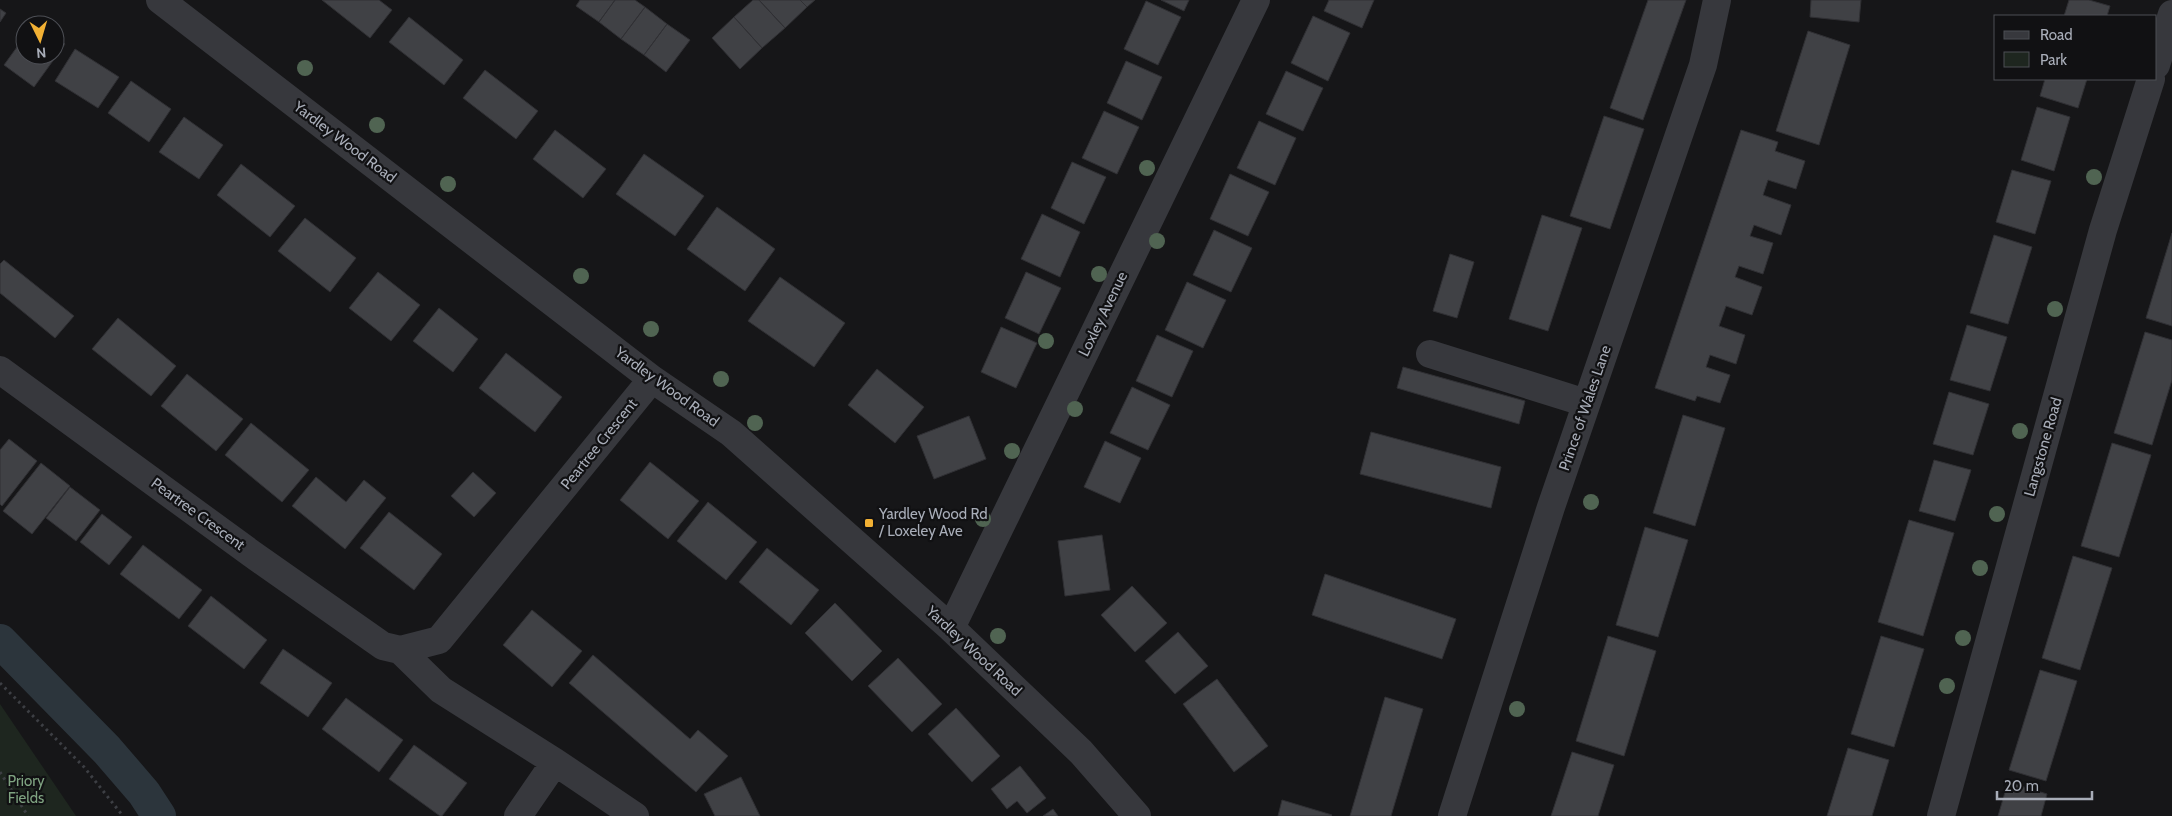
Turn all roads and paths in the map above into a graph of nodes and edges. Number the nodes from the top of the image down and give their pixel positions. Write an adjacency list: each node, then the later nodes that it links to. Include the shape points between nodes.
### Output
1 (160, 0): 9 (street, Yardley Wood Road)
2 (1256, 0): 11 (street, Loxley Avenue)
3 (1716, 0): 10 (street, Prince of Wales Lane, via 1703,65)
4 (2172, 14): 5 (street)
5 (2157, 62)
6 (2152, 80): 22 (street, Langstone Road, via 2103,230)
7 (1430, 354): 10 (street)
8 (0, 370): 12 (street, Peartree Crescent, via 383,646)
9 (652, 379): 11 (street, Yardley Wood Road, via 731,433); 12 (street, Peartree Crescent, via 438,640)
10 (1586, 404): 21 (street, Prince of Wales Lane)
11 (951, 628): 20 (street, Yardley Wood Road, via 1081,752)
12 (400, 650): 14 (street, Peartree Crescent, via 441,690)
13 (0, 683): 17 (path, via 84,767)
14 (555, 762): 18 (street); 19 (street, Peartree Crescent)
15 (0, 772): 16 (path)
16 (28, 816)
17 (123, 816)
18 (518, 816)
19 (635, 816)
20 (1137, 816)
21 (1452, 816)
22 (1941, 816)

